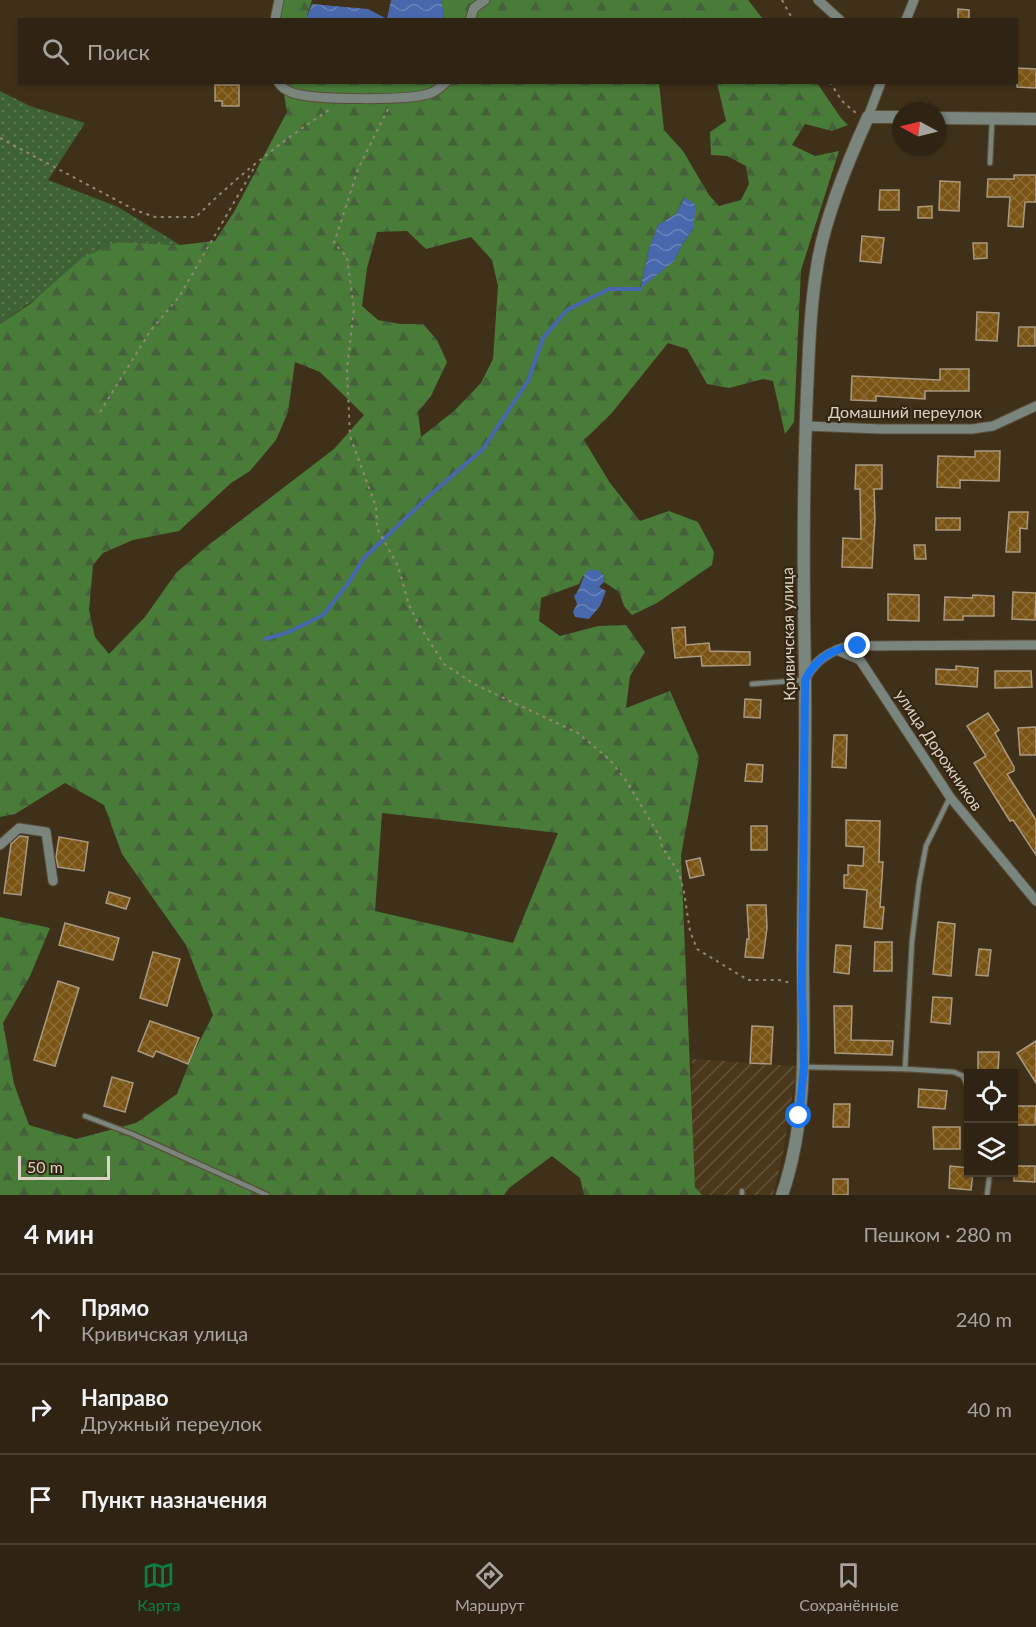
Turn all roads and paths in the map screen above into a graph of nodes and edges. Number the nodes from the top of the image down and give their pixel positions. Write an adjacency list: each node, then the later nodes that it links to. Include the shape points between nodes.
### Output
1 (279, 0): 6 (street)
2 (485, 0): 7 (street, via 474,8)
3 (782, 0): 8 (path)
4 (818, 0): 9 (street)
5 (914, 0): 10 (street)
6 (275, 18)
7 (471, 18)
8 (792, 18)
9 (838, 18)
10 (907, 18)
11 (279, 84): 15 (street, via 293,93)
12 (443, 84): 16 (street, via 431,93)
13 (831, 84): 20 (path, via 842,101)
14 (880, 84): 20 (street, Кривичская улица)
15 (347, 98): 16 (street); 24 (path)
16 (390, 98): 36 (path, via 388,111 358,169 334,243 347,257 354,309 347,369 350,436 376,507 377,528 398,566 409,605 444,664 474,684 578,733 610,760 627,782 679,873 697,950 748,980 779,980)
17 (892, 118): 20 (street)
18 (946, 118): 19 (street)
19 (992, 118): 21 (street); 23 (lane)
20 (867, 120): 27 (street, Кривичская улица, via 838,194 817,266)
21 (1036, 120)
22 (0, 138): 24 (path, via 155,217 196,217 218,194)
23 (990, 163)
24 (255, 166): 26 (path, via 179,297 151,330)
25 (1036, 406): 27 (street, Домашний переулок, via 993,426 972,429)
26 (100, 412)
27 (806, 426): 30 (street, Кривичская улица)
28 (1036, 645): 29 (street, via 858,646)
29 (837, 650): 30 (street, via 815,664); 32 (street, улица Дорожников, via 860,660)
30 (805, 680): 31 (lane); 36 (street, Кривичская улица)
31 (752, 684)
32 (950, 797): 35 (street, улица Дорожников); 38 (lane, via 926,846 919,883)
33 (0, 845): 34 (street, via 19,828 46,832)
34 (53, 881)
35 (1036, 901)
36 (802, 986): 37 (street, Кривичская улица)
37 (804, 1067): 38 (lane); 43 (street, Кривичская улица, via 796,1144)
38 (904, 1069): 39 (lane, via 954,1072)
39 (964, 1078)
40 (85, 1116): 42 (lane)
41 (989, 1177): 44 (lane)
42 (267, 1195)
43 (782, 1195)
44 (987, 1195)

